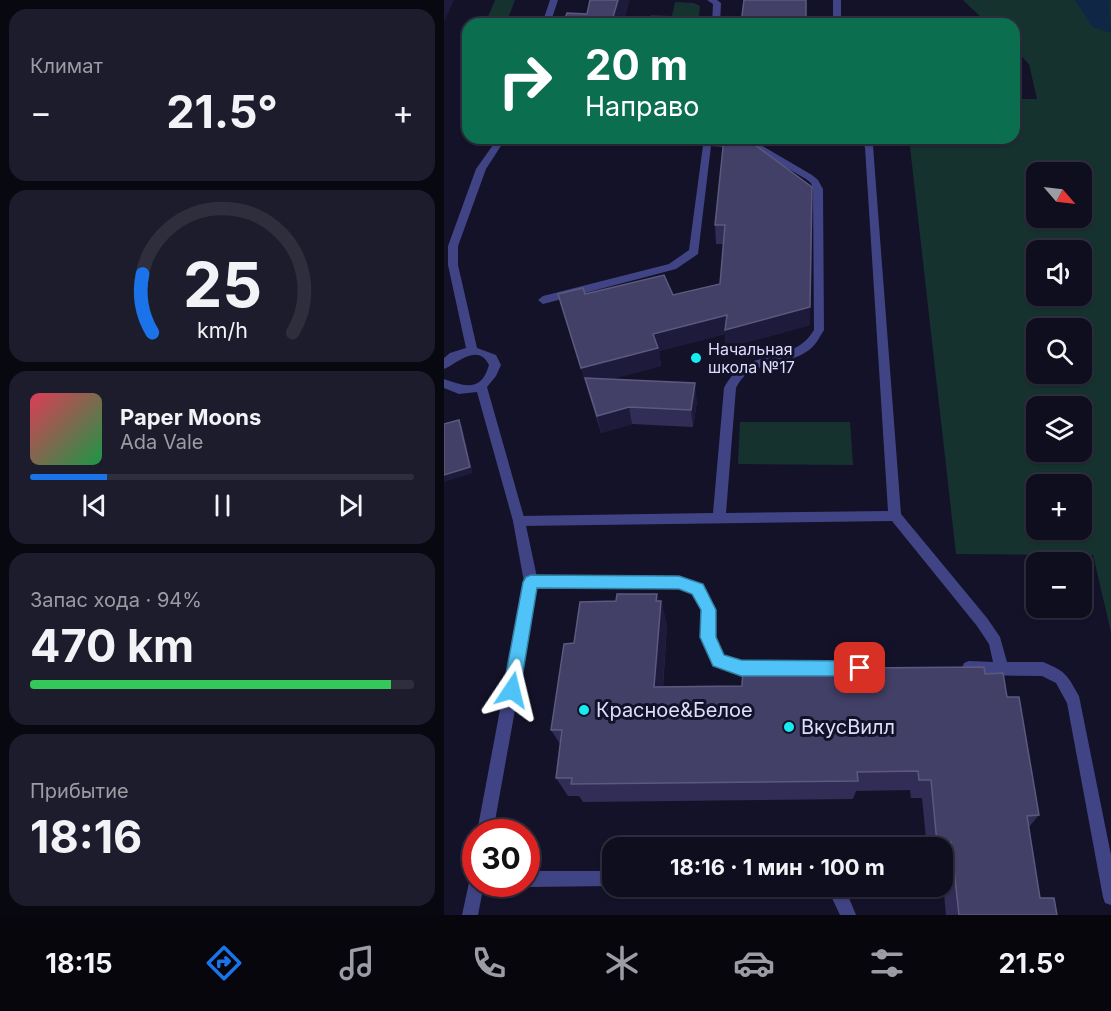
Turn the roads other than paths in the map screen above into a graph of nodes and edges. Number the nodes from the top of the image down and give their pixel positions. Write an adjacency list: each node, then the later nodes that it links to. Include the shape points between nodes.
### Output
1 (554, 0): 4 (street)
2 (711, 0): 5 (street, via 717,3)
3 (837, 0): 6 (street)
4 (548, 18)
5 (717, 18)
6 (837, 18)
7 (498, 144): 12 (street, via 481,169 453,246 453,265)
8 (708, 144): 11 (street, via 694,252 672,267)
9 (746, 144): 17 (street, via 765,149 809,177 818,189 819,330 814,341 802,350 749,368 738,374 730,388)
10 (867, 144): 16 (street)
11 (543, 300)
12 (472, 351): 13 (street, via 456,355); 15 (street, via 486,353 495,365 489,380)
13 (444, 365)
14 (444, 383): 15 (street, via 459,391)
15 (481, 386): 18 (street)
16 (895, 516): 17 (street); 22 (street, via 982,622 995,642)
17 (719, 519): 18 (street)
18 (519, 521): 19 (street)
19 (531, 582): 20 (street, via 679,582 697,588 708,610 708,637 718,661 741,668); 23 (street)
20 (884, 668)
21 (955, 668): 22 (street)
22 (1002, 669): 28 (street, via 1043,669 1061,678 1074,701)
23 (488, 819)
24 (540, 879): 25 (street)
25 (602, 879)
26 (473, 897): 29 (street)
27 (840, 897): 30 (street)
28 (1111, 897)
29 (470, 915)
30 (848, 915)

